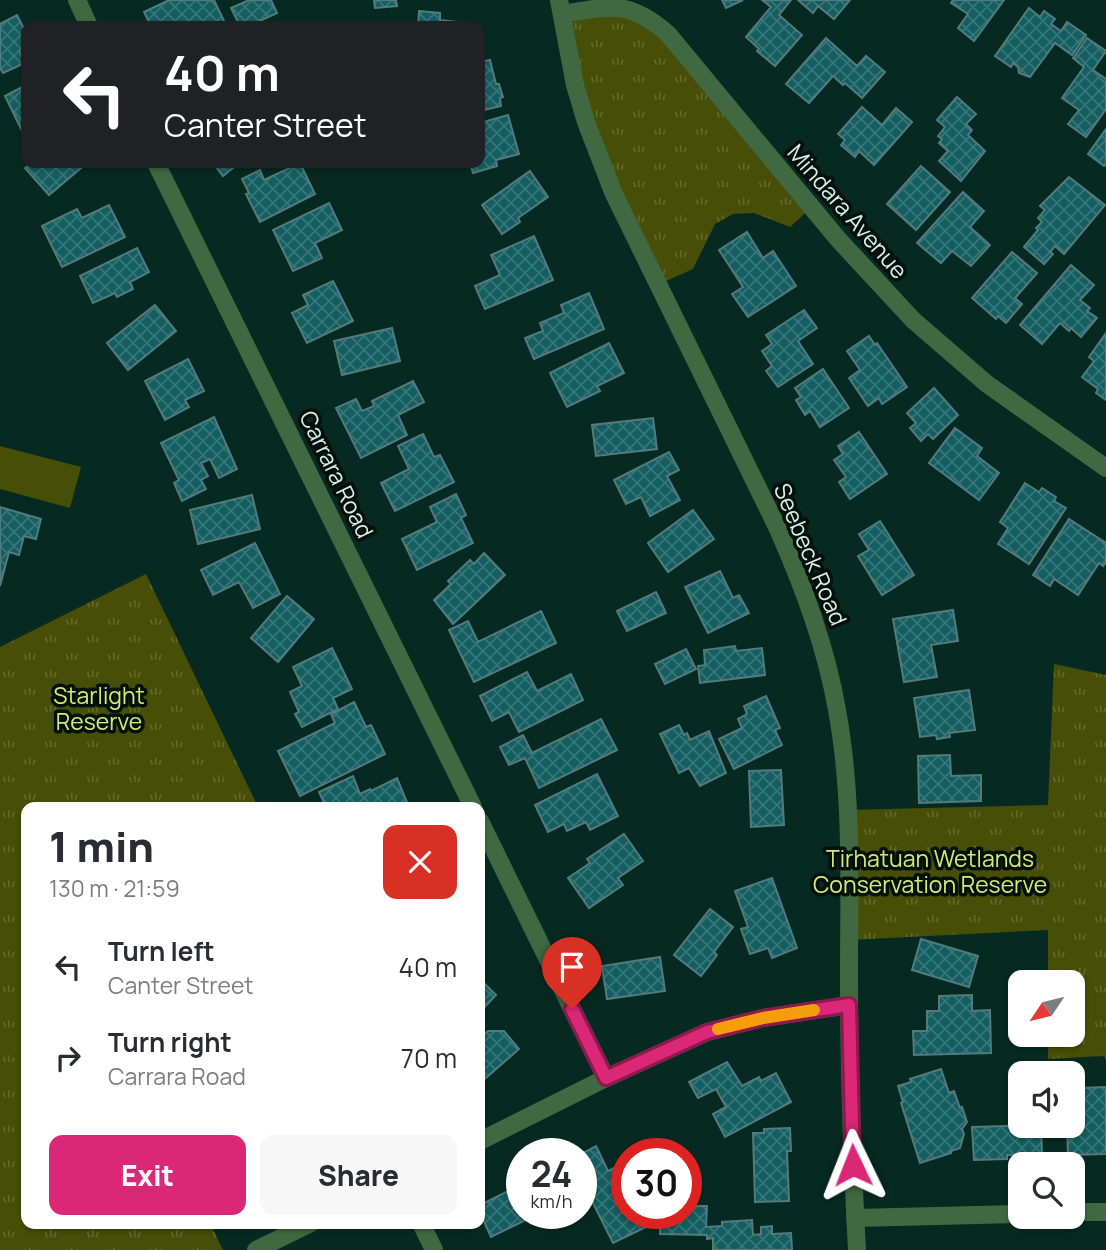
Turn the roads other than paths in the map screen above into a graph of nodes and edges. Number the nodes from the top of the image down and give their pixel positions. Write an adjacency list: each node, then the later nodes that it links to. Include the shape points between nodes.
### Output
1 (77, 0): 3 (street)
2 (561, 7): 5 (street, Mindara Avenue, via 622,5 647,14 913,320 986,384); 8 (street, Seebeck Road, via 579,97 613,192 778,529 800,578 828,667 838,712 847,810)
3 (87, 21)
4 (158, 168): 6 (street, Carrara Road)
5 (1106, 468)
6 (471, 802)
7 (485, 831): 9 (street)
8 (849, 1005): 9 (street, via 715,1030); 14 (street, Seebeck Road)
9 (606, 1078): 10 (street)
10 (485, 1138)
11 (1085, 1212): 12 (street)
12 (1106, 1212)
13 (1008, 1214): 14 (street)
14 (855, 1218): 19 (street, Seebeck Road)
15 (299, 1229): 17 (street)
16 (424, 1229): 18 (street)
17 (256, 1250)
18 (434, 1250)
19 (857, 1250)

